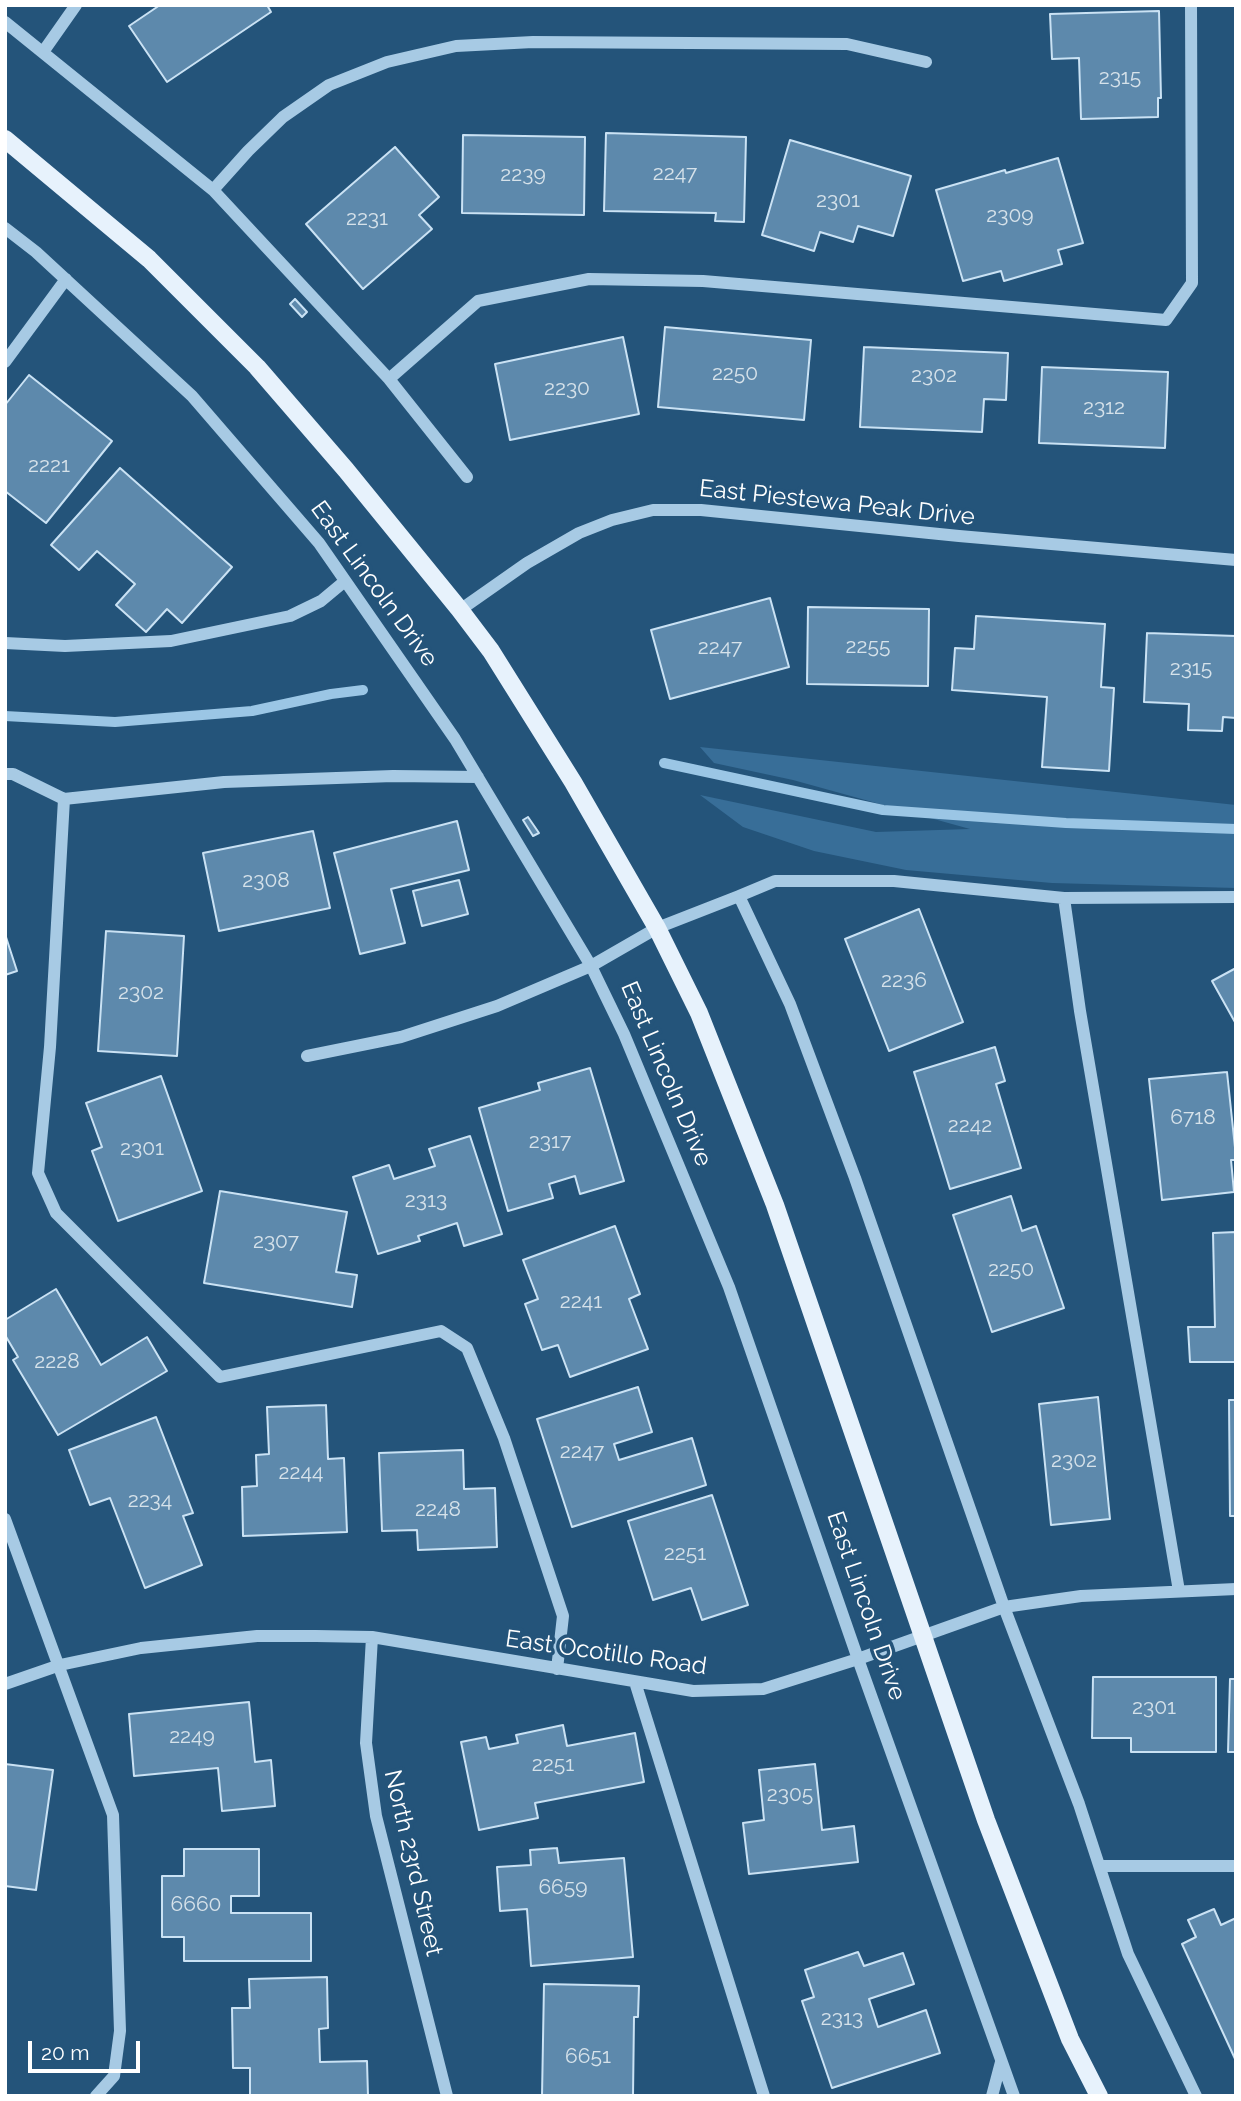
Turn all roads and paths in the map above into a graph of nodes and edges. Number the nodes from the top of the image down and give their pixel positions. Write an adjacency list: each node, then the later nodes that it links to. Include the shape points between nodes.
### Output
1 (76, 5): 4 (street)
2 (1191, 5): 11 (street, via 1192,283 1166,320 703,281 589,279 478,301)
3 (5, 22): 4 (street)
4 (43, 52): 7 (street)
5 (926, 62): 7 (street, via 847,44 533,42 456,46 387,62 329,85 283,117)
6 (5, 139): 15 (main road, East Lincoln Drive, via 149,259 257,367)
7 (213, 190): 11 (street)
8 (5, 228): 9 (street, East Lincoln Drive)
9 (66, 279): 10 (street); 14 (street, East Lincoln Drive, via 192,396 319,543)
10 (5, 362)
11 (389, 379): 12 (street)
12 (467, 477)
13 (1236, 561): 15 (street, East Piestewa Peak Drive, via 701,510 653,510 579,533)
14 (345, 581): 16 (street, via 321,601 290,616 171,640 65,646); 18 (street, East Lincoln Drive)
15 (460, 610): 23 (main road, East Lincoln Drive, via 573,782)
16 (5, 643)
17 (5, 774): 19 (street)
18 (478, 777): 19 (street, via 224,782); 24 (street, East Lincoln Drive)
19 (64, 799): 34 (street, via 38,1173 56,1213 220,1377 441,1331 467,1348 504,1438 563,1616)
20 (739, 896): 22 (street, via 775,881 894,881); 23 (street); 29 (street, via 800,1029)
21 (1236, 897): 22 (street)
22 (1064, 898): 28 (street)
23 (657, 928): 24 (street); 30 (main road, East Lincoln Drive, via 699,1013 775,1205)
24 (591, 966): 25 (street, via 497,1006 401,1037); 32 (street, East Lincoln Drive, via 729,1287)
25 (307, 1056)
26 (5, 1519): 33 (street)
27 (1236, 1589): 28 (street, East Ocotillo Road)
28 (1179, 1591): 29 (street, East Ocotillo Road, via 1081,1596)
29 (1004, 1607): 30 (street, East Ocotillo Road); 37 (street)
30 (924, 1636): 32 (street, East Ocotillo Road); 45 (main road, East Lincoln Drive, via 1021,1916 1070,2039)
31 (372, 1637): 33 (street, East Ocotillo Road, via 257,1636 141,1648); 34 (street, East Ocotillo Road); 41 (street, North 23rd Street, via 366,1743 376,1816)
32 (858, 1659): 35 (street, East Ocotillo Road, via 763,1689 693,1691); 39 (street, East Lincoln Drive)
33 (60, 1665): 36 (street, East Ocotillo Road); 40 (street, via 113,1815 120,2031 114,2076)
34 (557, 1669): 35 (street, East Ocotillo Road)
35 (635, 1682): 42 (street)
36 (5, 1684)
37 (1100, 1866): 38 (street); 46 (street, via 1128,1954)
38 (1236, 1866)
39 (1002, 2062): 43 (street); 44 (street, East Lincoln Drive)
40 (96, 2096)
41 (447, 2096)
42 (764, 2096)
43 (992, 2096)
44 (1014, 2096)
45 (1099, 2096)
46 (1196, 2096)

